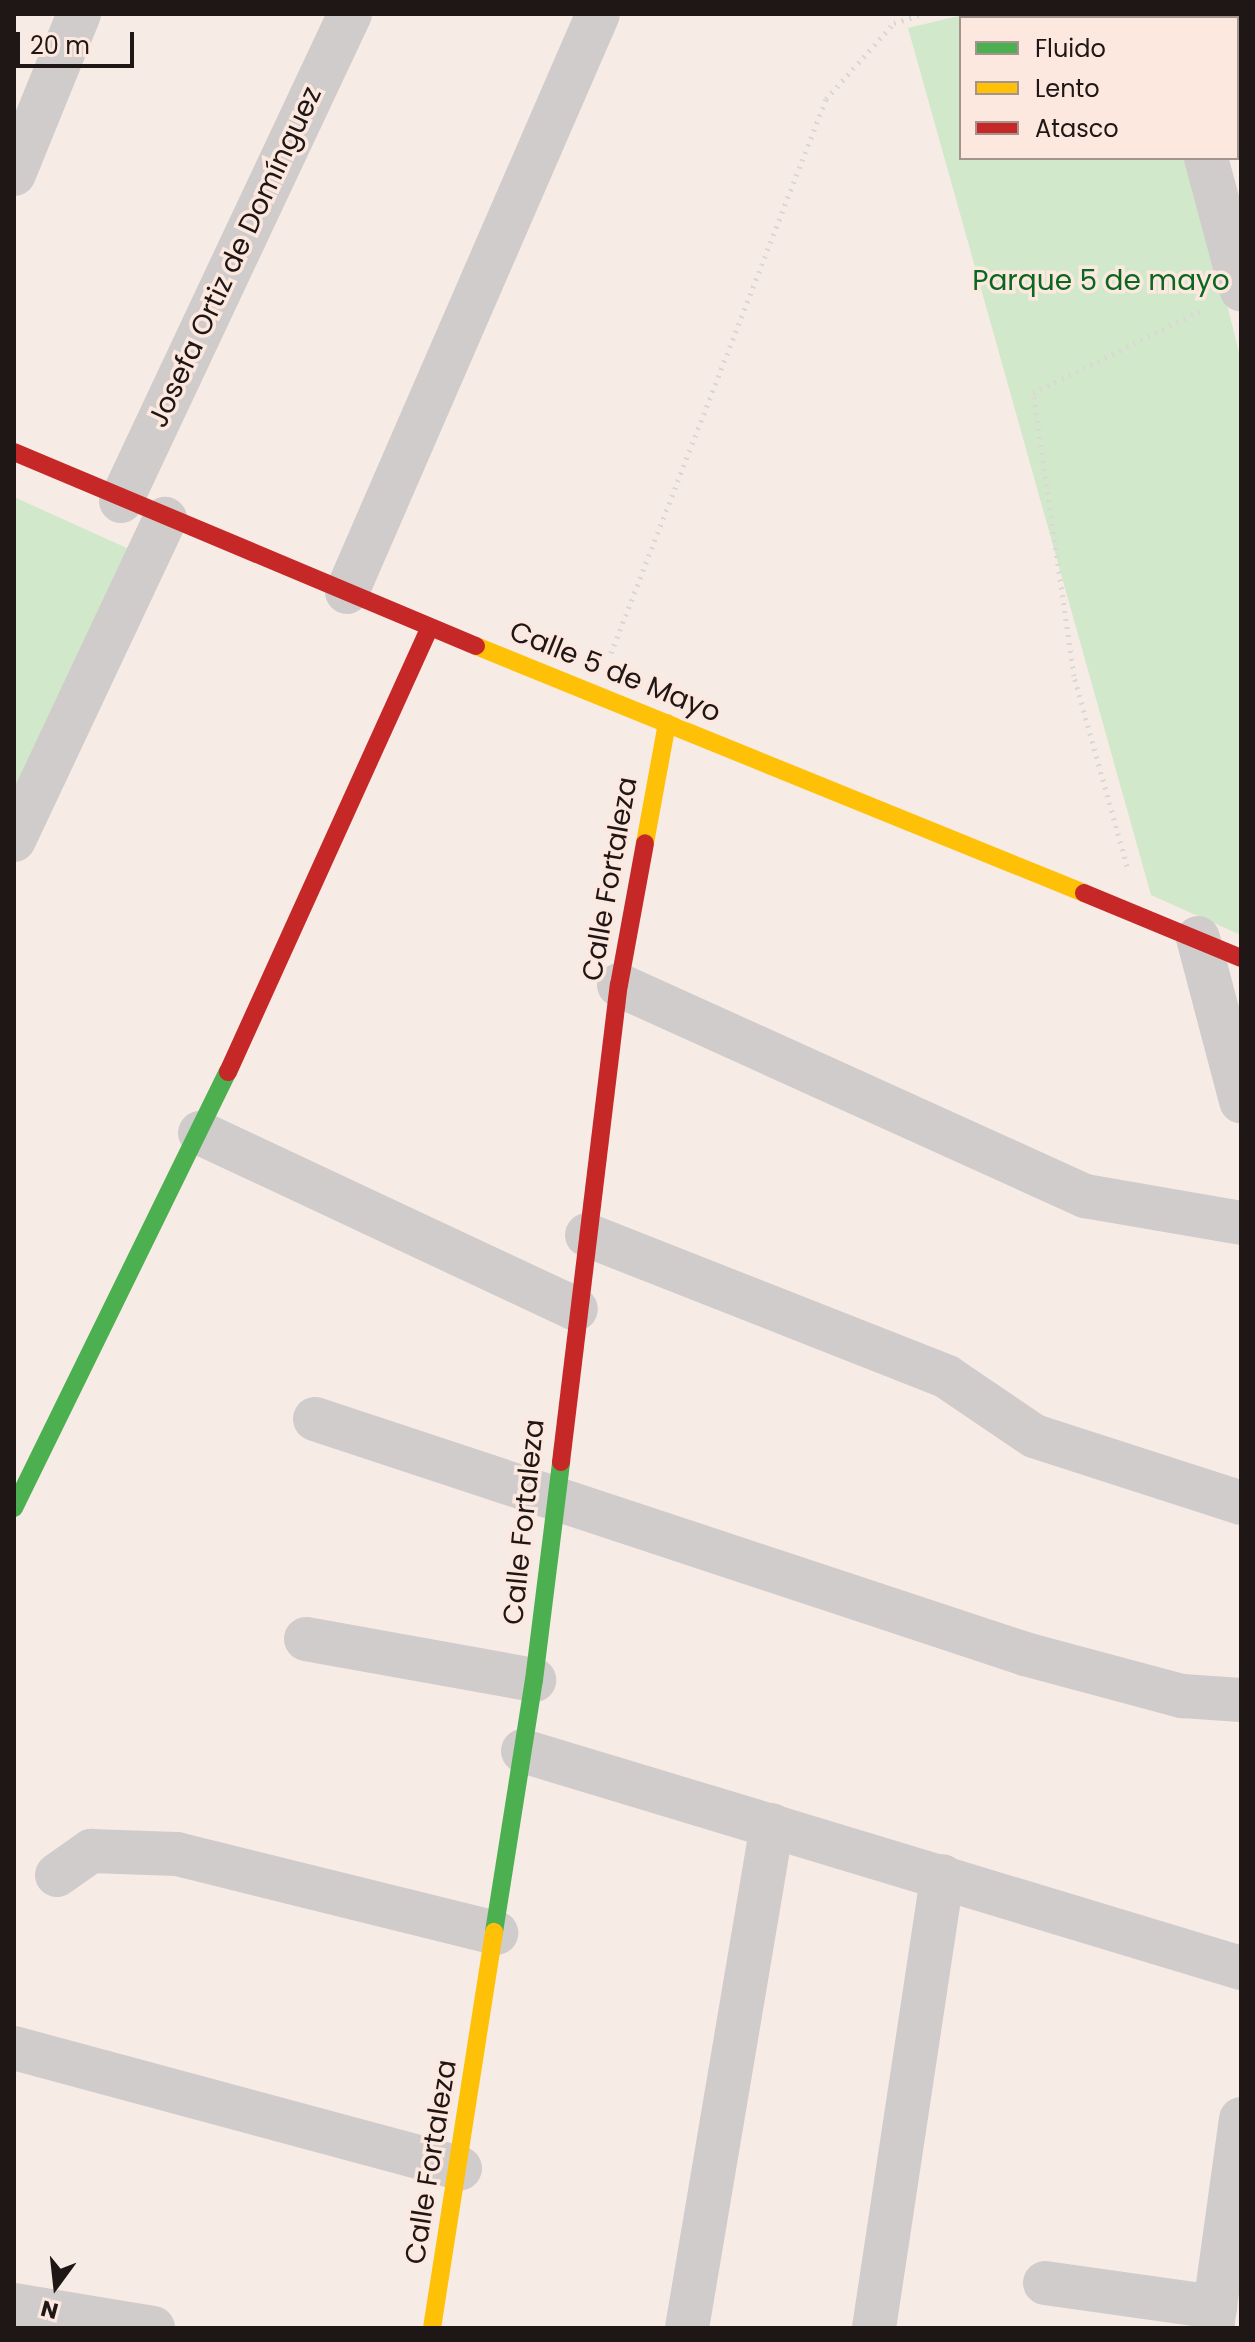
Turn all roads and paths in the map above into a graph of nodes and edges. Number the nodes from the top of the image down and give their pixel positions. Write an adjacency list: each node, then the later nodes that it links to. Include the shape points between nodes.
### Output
1 (79, 14): 6 (street)
2 (350, 14): 9 (street, Josefa Ortiz de Domínguez)
3 (598, 14): 11 (street)
4 (924, 14): 13 (path, via 894,23 826,99)
5 (1206, 160): 7 (street)
6 (14, 174)
7 (1227, 296): 16 (path, via 1033,393 1074,676)
8 (14, 452): 9 (street, Calle 5 de Mayo)
9 (121, 501): 10 (street, Calle 5 de Mayo)
10 (165, 519): 11 (street, Calle 5 de Mayo); 15 (street)
11 (347, 592): 12 (street, Calle 5 de Mayo)
12 (429, 629): 13 (street, Calle 5 de Mayo); 21 (street)
13 (596, 691): 14 (street, Calle 5 de Mayo)
14 (667, 723): 16 (street, Calle 5 de Mayo); 19 (street, Calle Fortaleza)
15 (14, 840)
16 (1141, 916): 17 (street, Calle 5 de Mayo)
17 (1198, 938): 18 (street, Calle 5 de Mayo); 20 (street)
18 (1241, 958)
19 (619, 985): 22 (street, via 1085,1196); 23 (street, Calle Fortaleza)
20 (1241, 1101)
21 (200, 1133): 24 (street); 28 (street)
22 (1241, 1223)
23 (587, 1235): 24 (street, Calle Fortaleza); 27 (street, via 947,1377 1034,1436)
24 (576, 1309): 26 (street, Calle Fortaleza)
25 (315, 1419): 26 (street)
26 (556, 1496): 30 (street, Calle Fortaleza); 31 (street, via 1025,1654 1182,1696)
27 (1241, 1503)
28 (14, 1508)
29 (306, 1639): 30 (street)
30 (534, 1680): 32 (street, Calle Fortaleza)
31 (1241, 1700)
32 (523, 1751): 33 (street); 36 (street, Calle Fortaleza)
33 (772, 1825): 35 (street); 46 (street)
34 (57, 1875): 36 (street, via 91,1851 177,1854)
35 (942, 1876): 37 (street); 47 (street)
36 (496, 1933): 40 (street, Calle Fortaleza)
37 (1241, 1968)
38 (14, 2048): 40 (street)
39 (1241, 2119): 43 (street)
40 (460, 2168): 45 (street, Calle Fortaleza)
41 (1045, 2283): 43 (street)
42 (14, 2305): 44 (street)
43 (1214, 2317)
44 (153, 2328)
45 (432, 2328)
46 (687, 2328)
47 (874, 2328)

